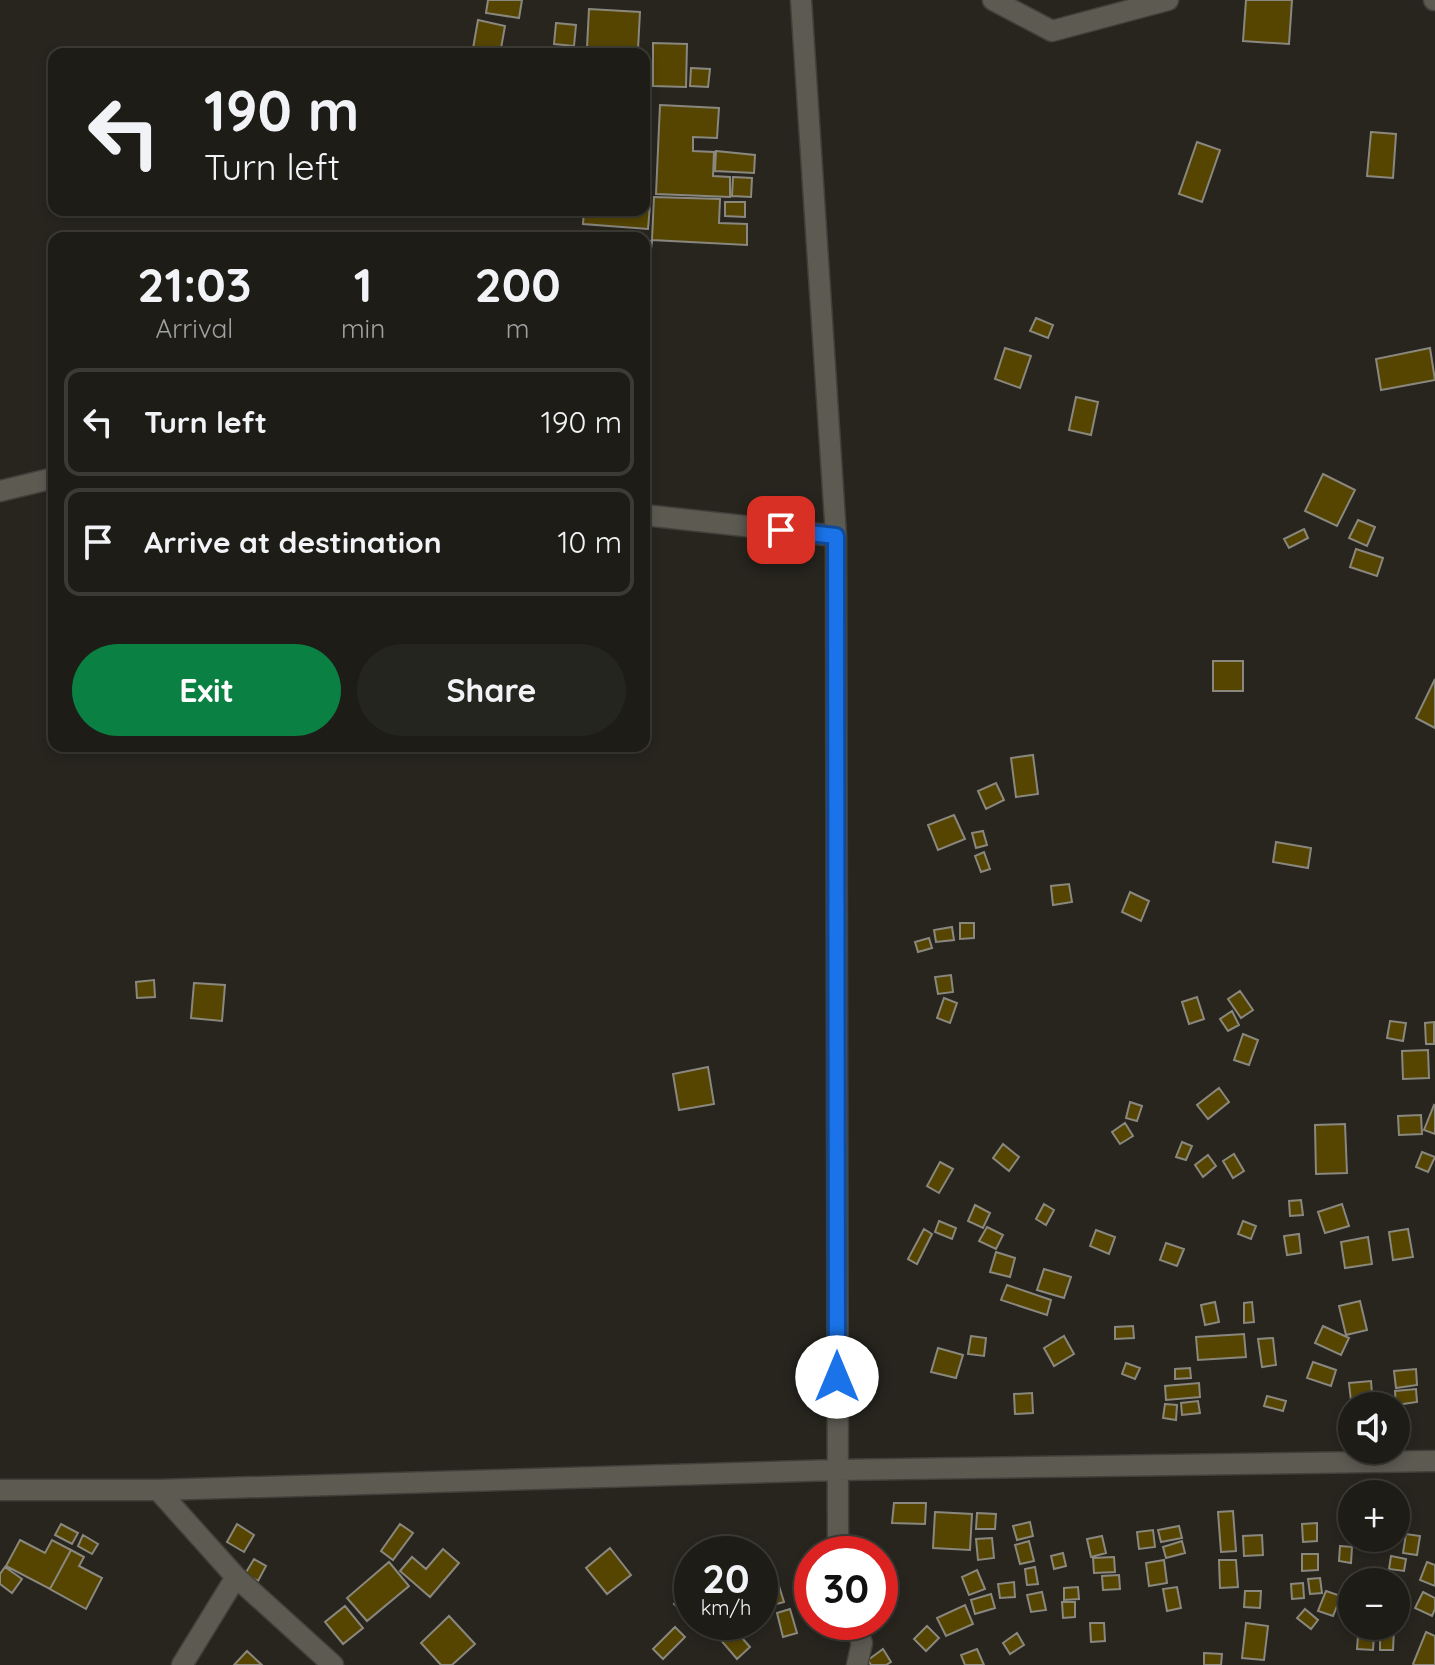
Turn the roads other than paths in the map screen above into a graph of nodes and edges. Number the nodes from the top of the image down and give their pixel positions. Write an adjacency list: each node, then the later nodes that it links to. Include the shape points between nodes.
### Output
1 (801, 0): 7 (street)
2 (993, 0): 3 (street, via 1052,31)
3 (1168, 0)
4 (48, 479): 5 (street)
5 (0, 491)
6 (650, 516): 7 (street)
7 (836, 536): 9 (street)
8 (1435, 1461): 9 (street)
9 (837, 1470): 11 (street); 12 (street)
10 (0, 1490): 11 (street)
11 (158, 1490): 13 (street)
12 (838, 1536)
13 (236, 1577): 15 (street); 16 (street)
14 (861, 1640): 17 (street)
15 (182, 1665)
16 (333, 1665)
17 (857, 1665)

